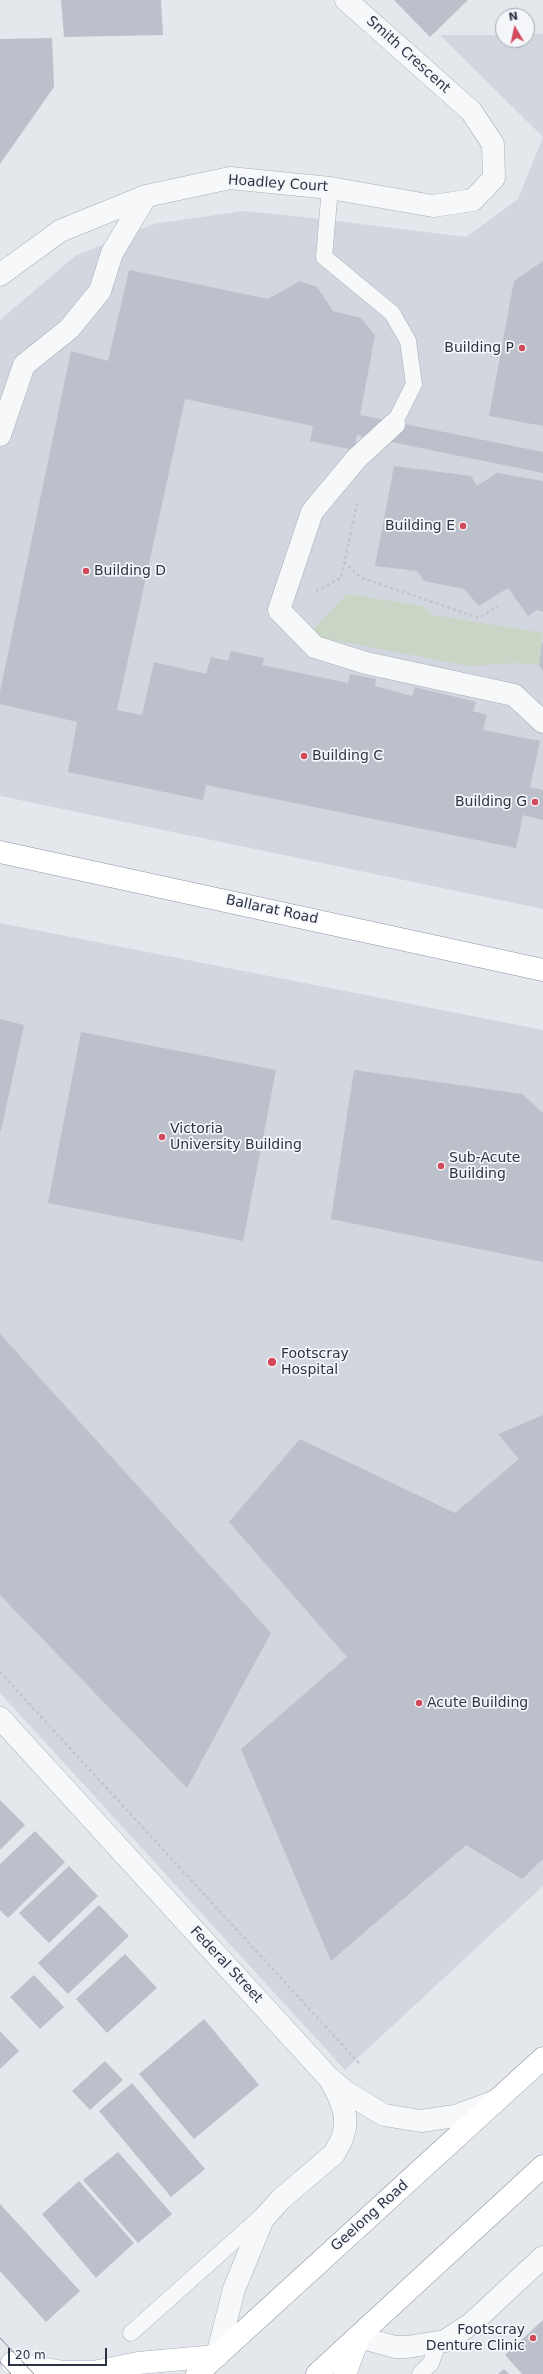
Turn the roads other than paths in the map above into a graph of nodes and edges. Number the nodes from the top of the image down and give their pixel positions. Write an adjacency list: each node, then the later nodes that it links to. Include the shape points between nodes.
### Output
1 (346, 0): 2 (street, Smith Crescent)
2 (471, 110): 3 (street, Hoadley Court, via 493,144 494,178 474,200 433,206)
3 (330, 188): 4 (street, Hoadley Court, via 230,178); 6 (lane, via 324,257 392,313 408,340 414,384)
4 (146, 196): 5 (street, Hoadley Court, via 60,231); 7 (street, via 112,253 100,291 69,329 24,365)
5 (0, 276)
6 (394, 424): 8 (street, via 356,459 312,512 279,610 315,647 366,663 514,695)
7 (0, 435)
8 (543, 722)
9 (0, 852): 10 (main road, Ballarat Road)
10 (543, 970)
11 (0, 1718): 13 (street, Federal Street)
12 (543, 2058): 14 (main road, Geelong Road)
13 (328, 2077): 14 (street, Federal Street, via 368,2106 384,2115 401,2119 444,2119 471,2112); 16 (street, via 343,2106 346,2122 344,2134 334,2154)
14 (495, 2101): 21 (main road, Geelong Road)
15 (543, 2166): 19 (main road)
16 (281, 2199): 18 (lane); 21 (street, via 263,2219 254,2237 234,2289)
17 (543, 2257): 20 (street, via 466,2328)
18 (131, 2333)
19 (359, 2337): 20 (street, via 407,2347); 24 (main road); 25 (main road)
20 (438, 2343): 26 (lane, via 431,2363)
21 (217, 2356): 22 (main road, via 138,2363 94,2372 63,2372); 23 (main road, Geelong Road)
22 (12, 2362)
23 (196, 2374)
24 (317, 2374)
25 (345, 2374)
26 (420, 2374)

